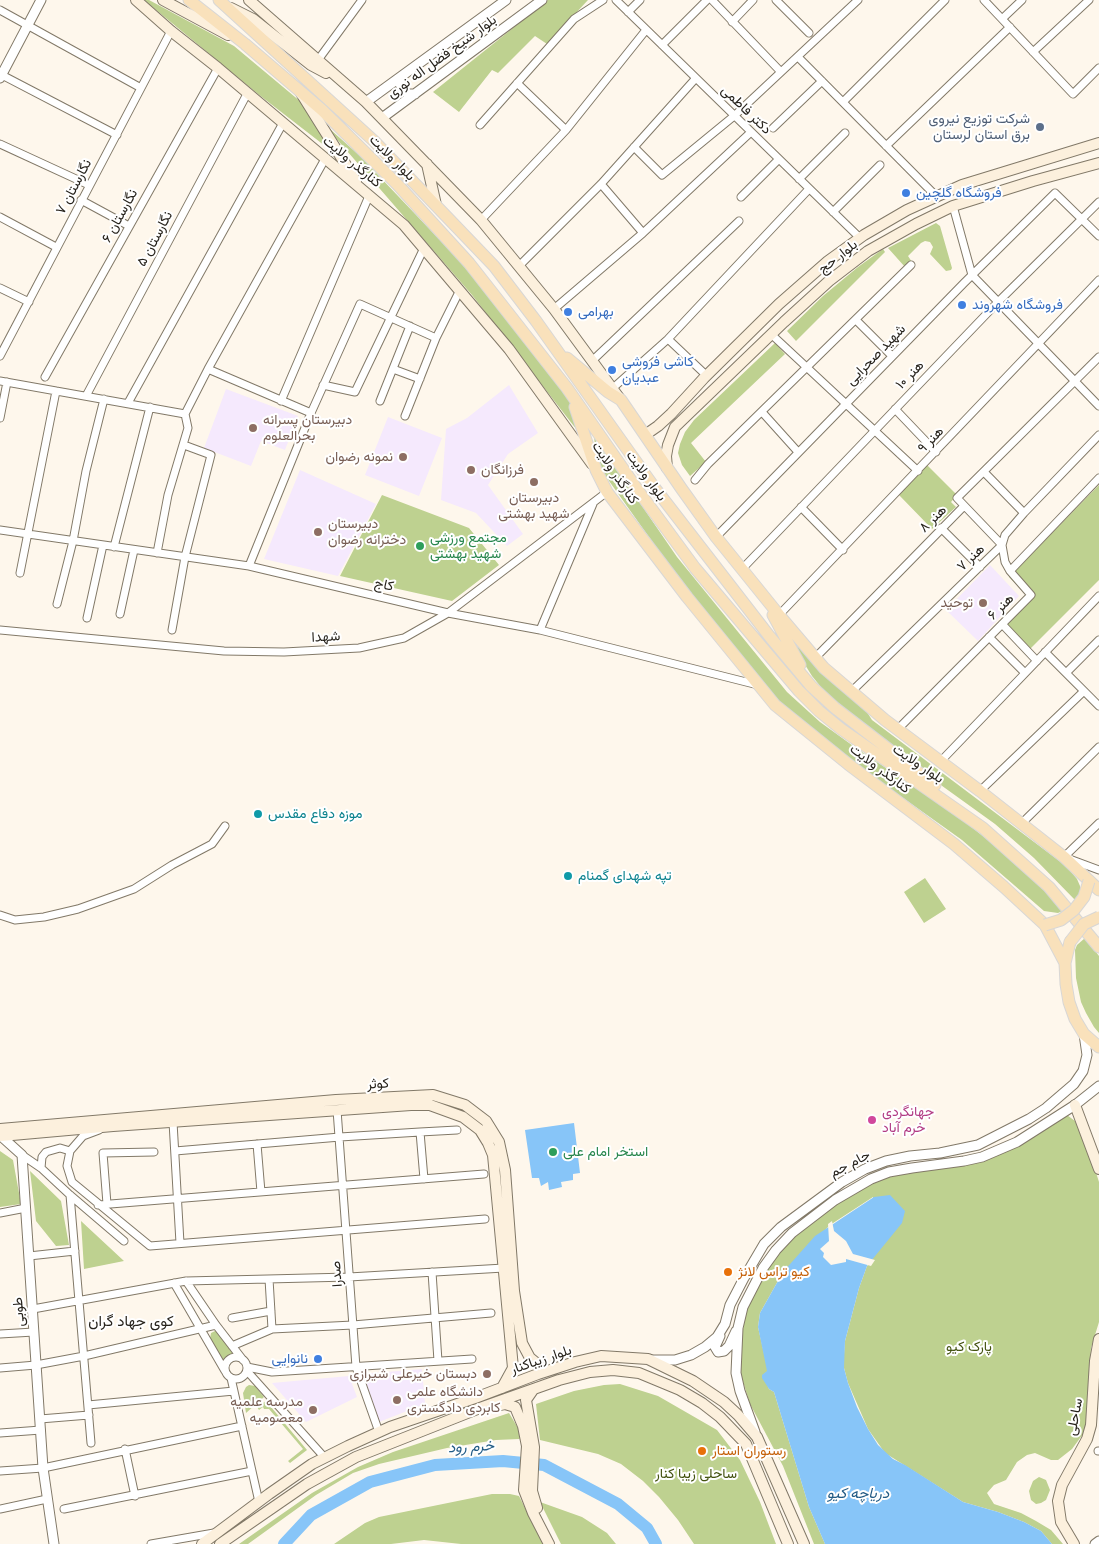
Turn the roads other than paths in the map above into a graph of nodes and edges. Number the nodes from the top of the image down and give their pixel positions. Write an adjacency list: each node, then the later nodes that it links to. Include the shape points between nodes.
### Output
1 (40, 0): 26 (street)
2 (136, 0): 29 (main road, کنارگذر ولایت)
3 (163, 0): 31 (main road)
4 (188, 0): 31 (main road, بلوار ولایت)
5 (249, 0): 35 (main road)
6 (362, 0): 35 (street)
7 (506, 0): 40 (street, بلوار شیخ فضل اله نوری)
8 (542, 0): 48 (street, بلوار شیخ فضل اله نوری)
9 (603, 0): 43 (street, via 574,19)
10 (616, 0): 23 (street, دکتر فاطمی)
11 (640, 0): 23 (street)
12 (707, 0): 32 (street)
13 (712, 0): 25 (street)
14 (753, 0): 25 (street)
15 (776, 0): 30 (street)
16 (858, 0): 34 (street)
17 (945, 0): 50 (street)
18 (984, 0): 24 (street)
19 (1022, 0): 24 (street)
20 (1089, 0): 33 (street)
21 (223, 3): 46 (main road, via 253,19 311,65); 83 (main road, بلوار ولایت, via 345,113)
22 (0, 10): 26 (street)
23 (628, 12): 28 (street, دکتر فاطمی)
24 (1002, 19): 27 (street)
25 (732, 22): 38 (street)
26 (28, 24): 39 (street); 44 (street)
27 (1010, 27): 33 (street); 62 (street)
28 (646, 30): 32 (street, دکتر فاطمی); 56 (street)
29 (171, 31): 36 (main road, کنارگذر ولایت); 44 (street, نگارستان ۷)
30 (809, 33)
31 (245, 44): 45 (main road, بلوار ولایت)
32 (662, 45): 41 (street, دکتر فاطمی)
33 (1033, 52): 37 (street, via 1073,94)
34 (798, 57): 38 (street); 42 (street)
35 (318, 60): 46 (main road)
36 (218, 68): 47 (main road, کنارگذر ولایت); 90 (street, نگارستان ۶)
37 (1099, 68)
38 (781, 72): 51 (street)
39 (1, 76): 59 (street)
40 (402, 78): 48 (street, via 403,90); 49 (street, بلوار شیخ فضل اله نوری)
41 (696, 78): 51 (street, دکتر فاطمی); 63 (street)
42 (822, 81): 50 (street); 55 (street)
43 (517, 84): 54 (street); 56 (street)
44 (141, 88): 59 (street, نگارستان ۷)
45 (298, 88): 76 (main road); 96 (main road, بلوار ولایت, via 397,184)
46 (350, 88): 49 (main road)
47 (246, 94): 53 (main road, کنارگذر ولایت); 132 (street, نگارستان ۵)
48 (415, 94): 52 (street, بلوار شیخ فضل اله نوری)
49 (366, 102): 52 (main road)
50 (843, 102): 62 (street)
51 (734, 116): 57 (street, دکتر فاطمی); 63 (street, via 662,175)
52 (382, 118): 68 (main road)
53 (283, 123): 66 (main road, کنارگذر ولایت); 138 (street)
54 (480, 124)
55 (773, 128)
56 (566, 130): 88 (street)
57 (751, 132): 67 (street, دکتر فاطمی); 91 (street)
58 (844, 133): 73 (street)
59 (117, 135): 75 (street, نگارستان ۷)
60 (1099, 143): 64 (main road, بلوار حج)
61 (0, 144): 75 (street)
62 (886, 146): 79 (street)
63 (634, 147): 74 (street)
64 (1077, 150): 65 (main road, بلوار حج); 71 (main road, via 1076,159)
65 (1047, 158): 72 (main road, via 1054,166); 79 (main road, بلوار حج)
66 (325, 159): 76 (main road, کنارگذر ولایت); 121 (street)
67 (779, 159): 73 (street, دکتر فاطمی); 80 (street)
68 (427, 163): 83 (main road); 88 (main road)
69 (1099, 163): 71 (main road, بلوار حج)
70 (880, 165): 85 (street)
71 (1083, 167): 72 (main road, بلوار حج)
72 (1052, 175): 84 (main road, بلوار حج)
73 (799, 179): 77 (street, دکتر فاطمی)
74 (601, 184): 91 (street); 97 (street)
75 (89, 185): 81 (street, نگارستان ۷)
76 (360, 188): 78 (main road, کنارگذر ولایت)
77 (809, 189): 85 (street, دکتر فاطمی); 114 (street)
78 (369, 196): 95 (main road, کنارگذر ولایت, via 404,225); 136 (street)
79 (936, 196): 93 (main road, بلوار حج)
80 (741, 197)
81 (81, 200): 90 (street); 94 (street, نگارستان ۷)
82 (1099, 202): 87 (street, هنر ۱۰)
83 (436, 204): 99 (main road, بلوار ولایت)
84 (953, 206): 100 (street); 112 (main road, بلوار حج, via 868,251 829,281)
85 (833, 212): 93 (street, دکتر فاطمی)
86 (0, 217): 94 (street)
87 (1082, 219): 92 (street); 100 (street, شهید صحرایی, via 1055,193); 105 (street, هنر ۱۰)
88 (481, 220): 97 (main road)
89 (739, 221): 120 (street)
90 (130, 226): 125 (street, نگارستان ۶)
91 (642, 233): 106 (street)
92 (1099, 236)
93 (860, 238): 124 (main road, بلوار حج, via 779,304)
94 (56, 247): 104 (street, نگارستان ۷)
95 (424, 248): 103 (main road, کنارگذر ولایت); 108 (street)
96 (470, 263): 99 (main road, via 491,282 499,279); 107 (main road, بلوار ولایت)
97 (520, 265): 106 (main road)
98 (911, 265): 109 (street)
99 (494, 266): 110 (main road, بلوار ولایت)
100 (972, 275): 105 (street); 118 (street, شهید صحرایی)
101 (1099, 280): 115 (street, هنر ۹)
102 (0, 288): 104 (street)
103 (460, 290): 113 (street); 157 (main road, کنارگذر ولایت, via 509,349)
104 (29, 302): 117 (street, نگارستان ۷)
105 (998, 302): 115 (street); 142 (street, هنر ۱۰)
106 (554, 308): 120 (main road)
107 (510, 316): 110 (main road, via 506,303 511,299); 133 (main road, بلوار ولایت)
108 (390, 317): 111 (street); 129 (street, via 355,392); 129 (street, via 360,304)
109 (856, 320): 118 (street); 123 (street)
110 (536, 321): 116 (main road, بلوار ولایت)
111 (410, 326): 113 (street); 122 (street)
112 (772, 334): 123 (street); 149 (main road, بلوار حج)
113 (436, 338): 126 (street)
114 (668, 339): 124 (street); 130 (street)
115 (1039, 344): 127 (street); 155 (street, هنر ۹)
116 (559, 353): 135 (main road); 203 (main road, بلوار ولایت, via 654,487)
117 (0, 355)
118 (892, 356): 139 (street, شهید صحرایی)
119 (1099, 357): 127 (street, هنر ۸)
120 (593, 360): 130 (main road)
121 (208, 368): 136 (street); 144 (street)
122 (392, 368): 126 (street); 137 (street)
123 (806, 368): 139 (street); 143 (street)
124 (707, 376): 146 (main road, بلوار حج)
125 (45, 377)
126 (420, 379): 147 (street)
127 (1075, 381): 140 (street); 159 (street, هنر ۸)
128 (4, 382): 131 (street); 148 (street)
129 (323, 385): 145 (street)
130 (613, 388): 135 (main road)
131 (56, 391): 132 (street); 169 (street)
132 (86, 396): 134 (street)
133 (573, 398): 157 (main road); 222 (main road, بلوار ولایت, via 695,568 798,691 841,729 989,834 1049,887)
134 (104, 399): 138 (street); 171 (street)
135 (621, 400): 151 (main road)
136 (281, 401): 145 (street)
137 (380, 401)
138 (128, 403): 141 (street)
139 (845, 404): 150 (street); 154 (street, شهید صحرایی)
140 (1099, 406)
141 (150, 407): 144 (street); 174 (street)
142 (895, 409): 150 (street, هنر ۱۰); 155 (street)
143 (762, 412): 154 (street); 161 (street)
144 (185, 414): 153 (street, via 188,428)
145 (311, 414): 179 (street)
146 (671, 414): 149 (main road, via 672,422); 151 (main road, بلوار حج)
147 (405, 416)
148 (0, 418)
149 (679, 423): 156 (main road, بلوار حج, via 668,445)
150 (874, 431): 158 (street); 165 (street, هنر ۱۰)
151 (645, 435): 156 (main road)
152 (1099, 435): 166 (street, هنر ۷)
153 (184, 445): 177 (street, via 168,495); 178 (street, via 211,455)
154 (798, 452): 170 (street, شهید صحرایی)
155 (936, 452): 158 (street, هنر ۹)
156 (667, 468): 170 (main road)
157 (596, 470): 162 (main road, کنارگذر ولایت)
158 (918, 471): 176 (street, هنر ۹)
159 (985, 472): 164 (street, هنر ۸, via 957,498); 166 (street)
160 (1099, 478): 182 (street, هنر ۶)
161 (695, 480)
162 (607, 492): 163 (street, شهدا); 202 (main road, کنارگذر ولایت)
163 (594, 502): 187 (street, شهدا); 194 (street)
164 (964, 506): 167 (street, هنر ۸); 173 (street)
165 (801, 508): 176 (street); 181 (street, هنر ۱۰)
166 (1024, 512): 173 (street, هنر ۷, via 1005,535)
167 (941, 528): 180 (street); 198 (street, هنر ۸)
168 (0, 530): 169 (street, کاج)
169 (27, 534): 171 (street, کاج); 183 (street)
170 (716, 536): 181 (main road)
171 (73, 541): 172 (street, کاج); 186 (street)
172 (103, 545): 174 (street, کاج); 190 (street)
173 (1002, 546): 180 (street, هنر ۷); 182 (street)
174 (114, 547): 175 (street, کاج)
175 (134, 550): 177 (street, کاج); 188 (street)
176 (843, 550): 189 (street, هنر ۹)
177 (157, 553): 178 (street, کاج)
178 (185, 557): 179 (street, کاج); 193 (street)
179 (249, 566): 187 (street, کاج)
180 (980, 567): 204 (street, هنر ۷)
181 (743, 568): 185 (main road)
182 (1010, 571): 191 (street, هنر ۶, via 1031,595)
183 (20, 573)
184 (1099, 596): 197 (street)
185 (770, 602): 189 (main road); 203 (main road, via 773,615)
186 (57, 604)
187 (448, 613): 192 (street, شهدا, via 404,638 359,648 284,652 224,651); 194 (street, کاج)
188 (120, 614)
189 (780, 615): 198 (main road)
190 (87, 618)
191 (1002, 624): 195 (street, هنر ۶); 199 (street)
192 (0, 630)
193 (172, 630)
194 (540, 630): 202 (street, کاج)
195 (989, 637): 201 (street); 207 (street, هنر ۶)
196 (1099, 640): 200 (street)
197 (1046, 652): 199 (street); 200 (street)
198 (816, 657): 204 (main road, via 824,668)
199 (1037, 660): 201 (street)
200 (1066, 673): 205 (street)
201 (1025, 674): 209 (street)
202 (758, 685): 220 (main road, کنارگذر ولایت, via 794,721 954,844)
203 (811, 686): 221 (main road, بلوار ولایت, via 926,779 1004,836 1056,885)
204 (852, 691): 207 (main road)
205 (1084, 691): 206 (street); 210 (street)
206 (1099, 706)
207 (897, 730): 209 (main road)
208 (1099, 747): 212 (street)
209 (940, 762): 210 (main road)
210 (980, 791): 212 (main road)
211 (1099, 822): 214 (street)
212 (1021, 824): 214 (main road)
213 (225, 826): 218 (street, via 212,844 134,889 44,917 15,920)
214 (1064, 857): 215 (street); 216 (main road)
215 (1098, 868)
216 (1089, 881): 217 (main road); 220 (main road, bridge, via 1084,897 1074,910 1061,920)
217 (1099, 890)
218 (0, 915)
219 (1099, 917): 223 (main road, bridge, via 1084,924 1070,942)
220 (1045, 925): 223 (main road, کنارگذر ولایت)
221 (1099, 937)
222 (1099, 947)
223 (1065, 963): 224 (main road, via 1068,1002)
224 (1084, 1034): 225 (main road); 227 (street, جام جم, via 1086,1055 1083,1071)
225 (1099, 1047)
226 (1099, 1086): 229 (street, جام جم)
227 (1065, 1092): 229 (street); 273 (street, جام جم, via 1030,1119 978,1145 886,1161 842,1182 781,1227 764,1244 740,1284)
228 (336, 1105): 230 (main road, کوثر); 235 (street, صدرا); 254 (main road, کوثر, via 433,1095 465,1105 486,1121 500,1142 505,1170)
229 (1075, 1105): 242 (main road); 276 (street, جام جم, via 1017,1142 982,1157 889,1172 835,1200 792,1233 776,1250 743,1308)
230 (173, 1118): 231 (main road, کوثر); 233 (main road, کوثر); 238 (street)
231 (113, 1126): 233 (main road, کوثر); 237 (street, via 83,1136)
232 (456, 1130): 234 (street)
233 (0, 1132): 240 (street)
234 (420, 1132): 235 (street); 244 (street)
235 (340, 1137): 236 (street); 245 (street, صدرا)
236 (257, 1144): 238 (street); 246 (street)
237 (70, 1151): 241 (street, via 60,1148 46,1152); 250 (street, via 67,1166 72,1182)
238 (175, 1151): 248 (street)
239 (154, 1152): 249 (street, via 103,1153)
240 (22, 1155): 241 (street); 251 (street, طوبی)
241 (41, 1168): 247 (street)
242 (1099, 1169)
243 (484, 1174): 244 (street)
244 (424, 1179): 245 (street)
245 (344, 1185): 246 (street); 255 (street, صدرا)
246 (260, 1192): 248 (street)
247 (70, 1195): 256 (street); 258 (street)
248 (178, 1199): 249 (street); 257 (street)
249 (107, 1204): 250 (street)
250 (98, 1205): 257 (street, via 150,1246)
251 (26, 1208): 252 (street); 259 (street, طوبی)
252 (0, 1213)
253 (485, 1220): 255 (street)
254 (505, 1229): 260 (main road, کوثر); 281 (main road, کوثر)
255 (347, 1230): 257 (street); 262 (street, صدرا)
256 (124, 1241)
257 (180, 1243)
258 (75, 1251): 259 (street); 266 (street)
259 (29, 1256): 267 (street, طوبی)
260 (504, 1268): 261 (street); 282 (main road, کوثر)
261 (432, 1272): 262 (street); 271 (street)
262 (349, 1277): 263 (street); 274 (street, صدرا)
263 (269, 1279): 264 (street); 268 (street)
264 (186, 1281): 265 (street); 272 (street)
265 (174, 1283): 266 (street); 275 (street)
266 (79, 1300): 267 (street); 284 (street)
267 (33, 1309): 278 (street, طوبی)
268 (271, 1311): 270 (street); 277 (street)
269 (491, 1312): 271 (street)
270 (232, 1318)
271 (435, 1318): 274 (street); 289 (street)
272 (216, 1324): 275 (street); 283 (street)
273 (725, 1324): 276 (street, via 715,1348 718,1352 729,1346); 285 (street, جام جم, via 717,1337 691,1355 675,1360)
274 (353, 1325): 277 (street); 291 (street, صدرا)
275 (201, 1328): 284 (street); 294 (street)
276 (738, 1328): 308 (street, جام جم, via 736,1373)
277 (272, 1329): 283 (street)
278 (34, 1332): 279 (street); 290 (street, طوبی)
279 (0, 1334)
280 (1099, 1338): 288 (main road, ساحلی)
281 (522, 1343): 282 (main road, via 517,1348); 295 (main road, کوثر, via 530,1358)
282 (511, 1344): 297 (main road, کوثر, via 513,1368)
283 (232, 1346): 286 (street)
284 (84, 1356): 290 (street); 300 (street)
285 (648, 1359): 295 (main road, بلوار زیباکنار, via 601,1356); 308 (main road, بلوار زیباکنار, via 693,1381 724,1402)
286 (243, 1360): 293 (street); 294 (street, via 230,1359)
287 (472, 1360): 289 (street)
288 (1097, 1360): 334 (main road, ساحلی, via 1091,1425 1062,1485 1058,1507 1061,1522)
289 (438, 1362): 291 (street)
290 (36, 1365): 292 (street); 303 (street, طوبی)
291 (356, 1367): 293 (street, via 272,1372); 306 (street, صدرا)
292 (0, 1368)
293 (247, 1369): 296 (street, via 243,1377); 312 (street)
294 (225, 1371): 296 (street)
295 (546, 1371): 297 (main road, بلوار زیباکنار)
296 (231, 1378): 299 (street)
297 (502, 1388): 306 (main road, بلوار زیباکنار)
298 (533, 1390): 301 (main road, بلوار زیباکنار); 310 (main road, via 526,1400); 332 (main road, بلوار زیباکنار, via 590,1372 613,1370 639,1373 695,1399 720,1417 746,1444)
299 (234, 1391): 300 (street); 304 (street)
300 (88, 1406): 302 (street)
301 (480, 1408): 310 (main road, via 505,1404 515,1407); 317 (main road, بلوار زیباکنار, via 363,1454)
302 (88, 1415): 303 (street); 309 (street)
303 (40, 1419): 305 (street, طوبی)
304 (242, 1426): 311 (street); 316 (street)
305 (41, 1430): 307 (street); 314 (street, طوبی)
306 (379, 1432): 312 (main road, بلوار زیباکنار)
307 (0, 1433)
308 (757, 1437): 333 (main road, بلوار زیباکنار)
309 (91, 1443)
310 (531, 1446): 318 (main road)
311 (125, 1449): 314 (street); 319 (street)
312 (325, 1458): 313 (main road, بلوار زیباکنار)
313 (312, 1464): 317 (main road); 321 (main road, بلوار زیباکنار)
314 (43, 1468): 315 (street); 320 (street, طوبی)
315 (0, 1471)
316 (252, 1471): 319 (street); 321 (street)
317 (320, 1475): 329 (main road, بلوار زیباکنار)
318 (528, 1481): 330 (main road, via 524,1490 526,1500); 331 (main road)
319 (135, 1496): 323 (street)
320 (47, 1499): 322 (street); 326 (street, طوبی)
321 (259, 1502): 324 (main road, بلوار زیباکنار)
322 (0, 1509)
323 (64, 1509)
324 (216, 1533): 327 (street); 328 (main road, بلوار زیباکنار)
325 (1099, 1540): 335 (street)
326 (54, 1544)
327 (151, 1544)
328 (202, 1544)
329 (220, 1544)
330 (549, 1544)
331 (556, 1544)
332 (788, 1544)
333 (804, 1544)
334 (1074, 1544)
335 (1095, 1544)

